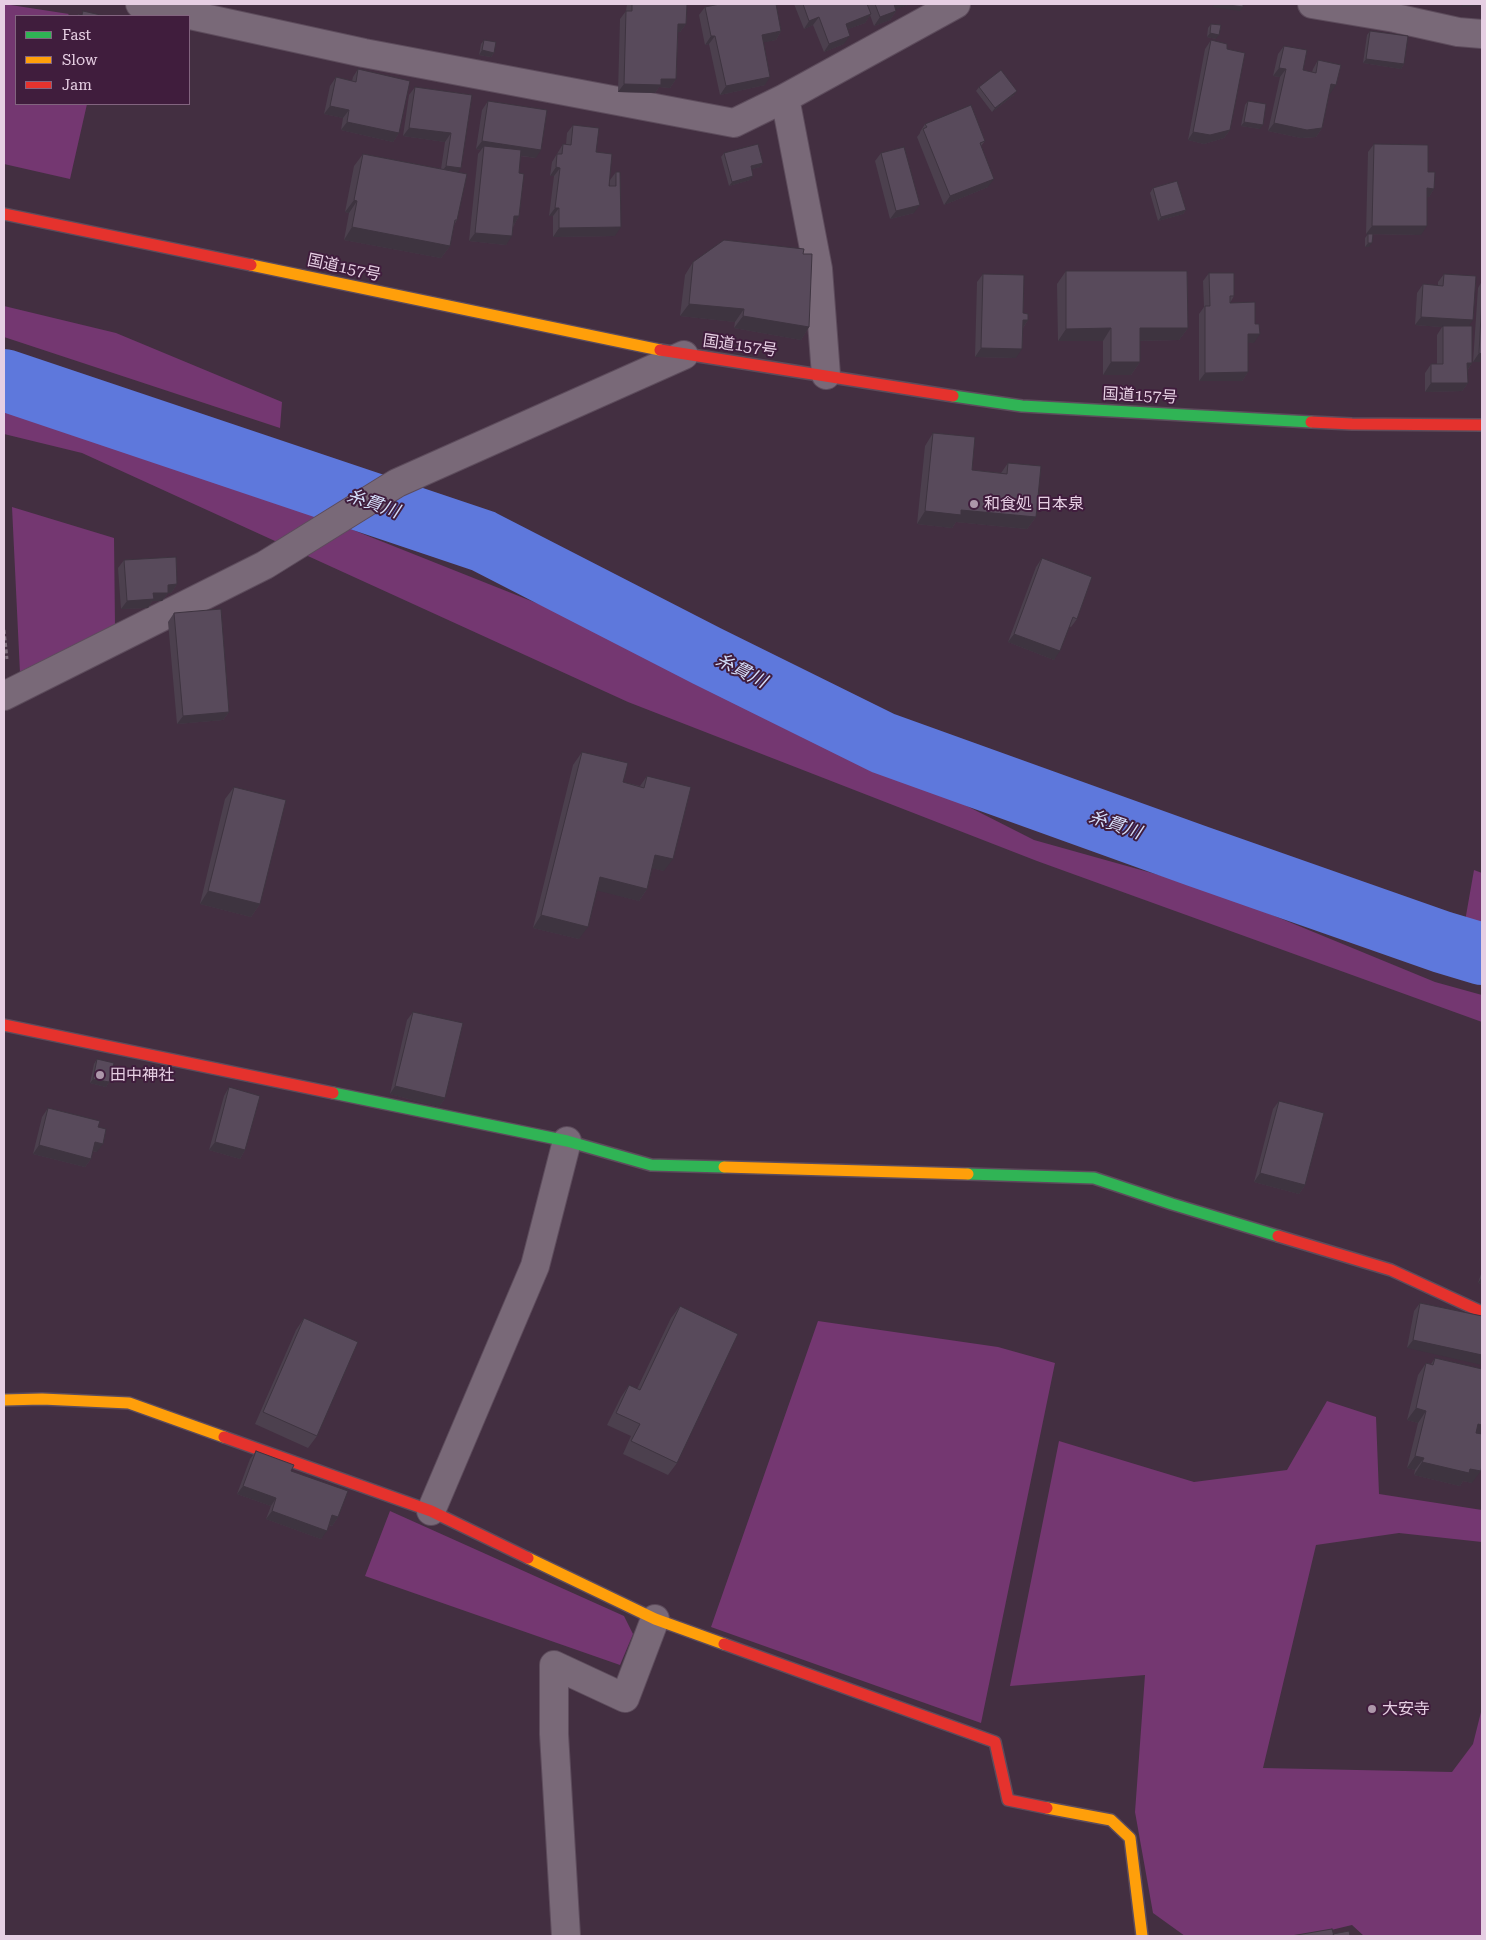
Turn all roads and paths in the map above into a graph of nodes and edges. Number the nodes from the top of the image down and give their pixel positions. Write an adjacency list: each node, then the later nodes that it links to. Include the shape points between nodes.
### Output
1 (140, 4): 5 (street, via 364,53 734,123)
2 (955, 4): 5 (street)
3 (1312, 4): 4 (street)
4 (1482, 34)
5 (785, 98): 8 (street, via 818,269)
6 (4, 214): 7 (main road, 国道157号)
7 (684, 355): 8 (main road, 国道157号); 10 (street, via 397,483 265,566)
8 (826, 375): 9 (main road, 国道157号, via 1022,406 1352,424)
9 (1482, 425)
10 (4, 696)
11 (4, 1025): 12 (main road)
12 (566, 1141): 13 (main road, via 651,1165 1094,1178 1390,1270); 15 (street, via 535,1266)
13 (1482, 1312)
14 (4, 1400): 15 (main road, via 129,1402)
15 (431, 1511): 16 (main road)
16 (655, 1619): 17 (street, via 625,1698 554,1665 554,1734); 18 (main road, via 995,1742 1008,1800 1111,1820 1130,1838)
17 (566, 1936)
18 (1142, 1936)

